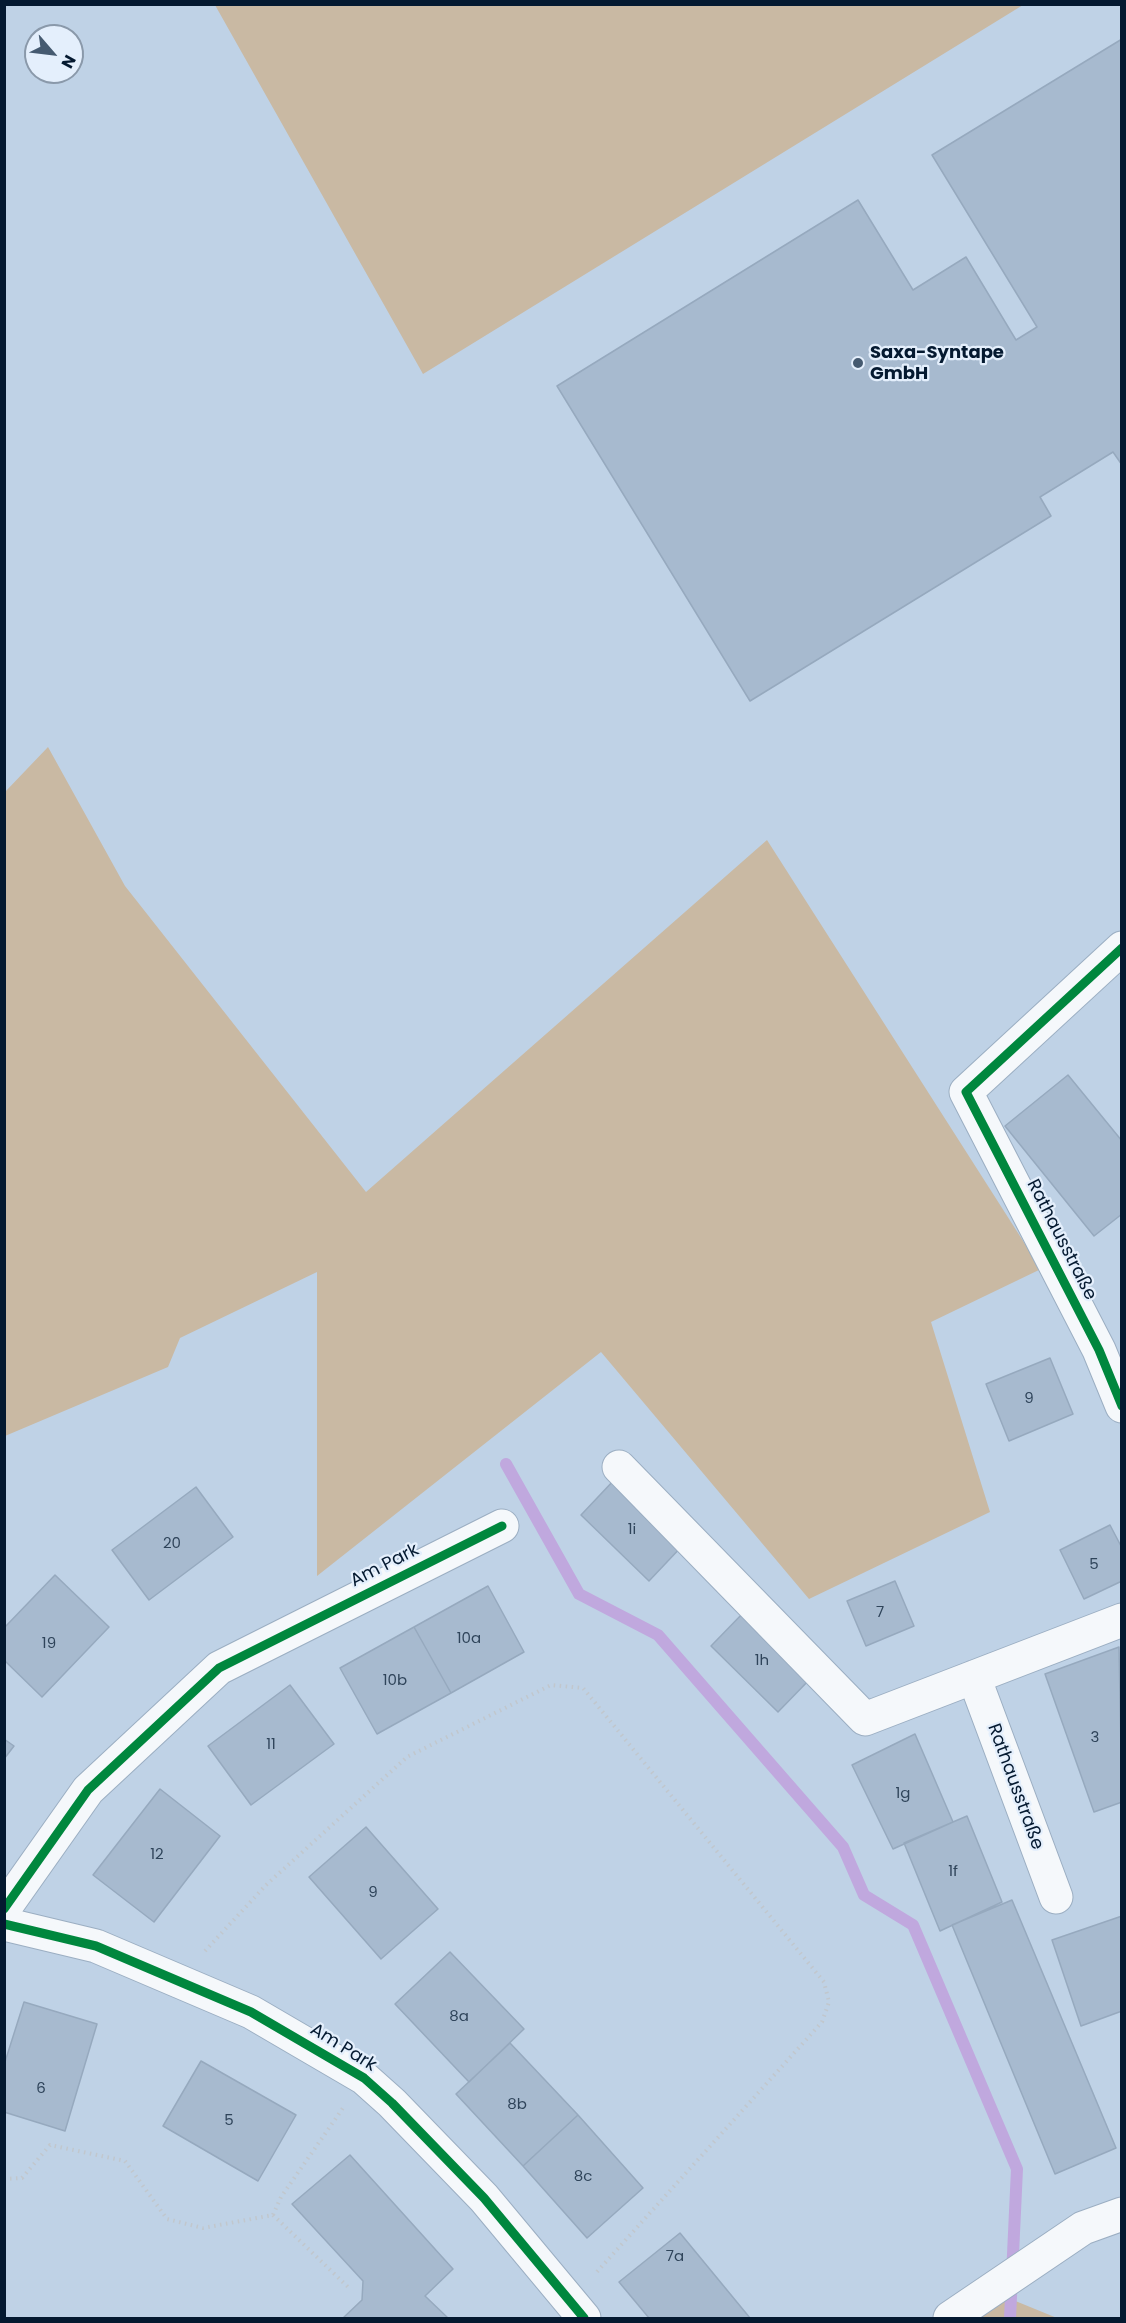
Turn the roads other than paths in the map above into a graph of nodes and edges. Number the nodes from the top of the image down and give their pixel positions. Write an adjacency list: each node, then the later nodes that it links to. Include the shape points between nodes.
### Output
1 (1122, 948): 2 (street, Rathausstraße, via 966,1092 1099,1350)
2 (1122, 1406)
3 (619, 1467): 6 (street, via 864,1719)
4 (502, 1526): 8 (street, Am Park, via 219,1668 87,1790)
5 (1122, 1620): 6 (street)
6 (974, 1677): 7 (street, Rathausstraße)
7 (1056, 1897)
8 (4, 1909)
9 (4, 1924): 11 (street, Am Park, via 96,1946 177,1980 251,2012 364,2078 484,2198)
10 (1122, 2214): 12 (street, via 1083,2228)
11 (577, 2310)
12 (950, 2319)

